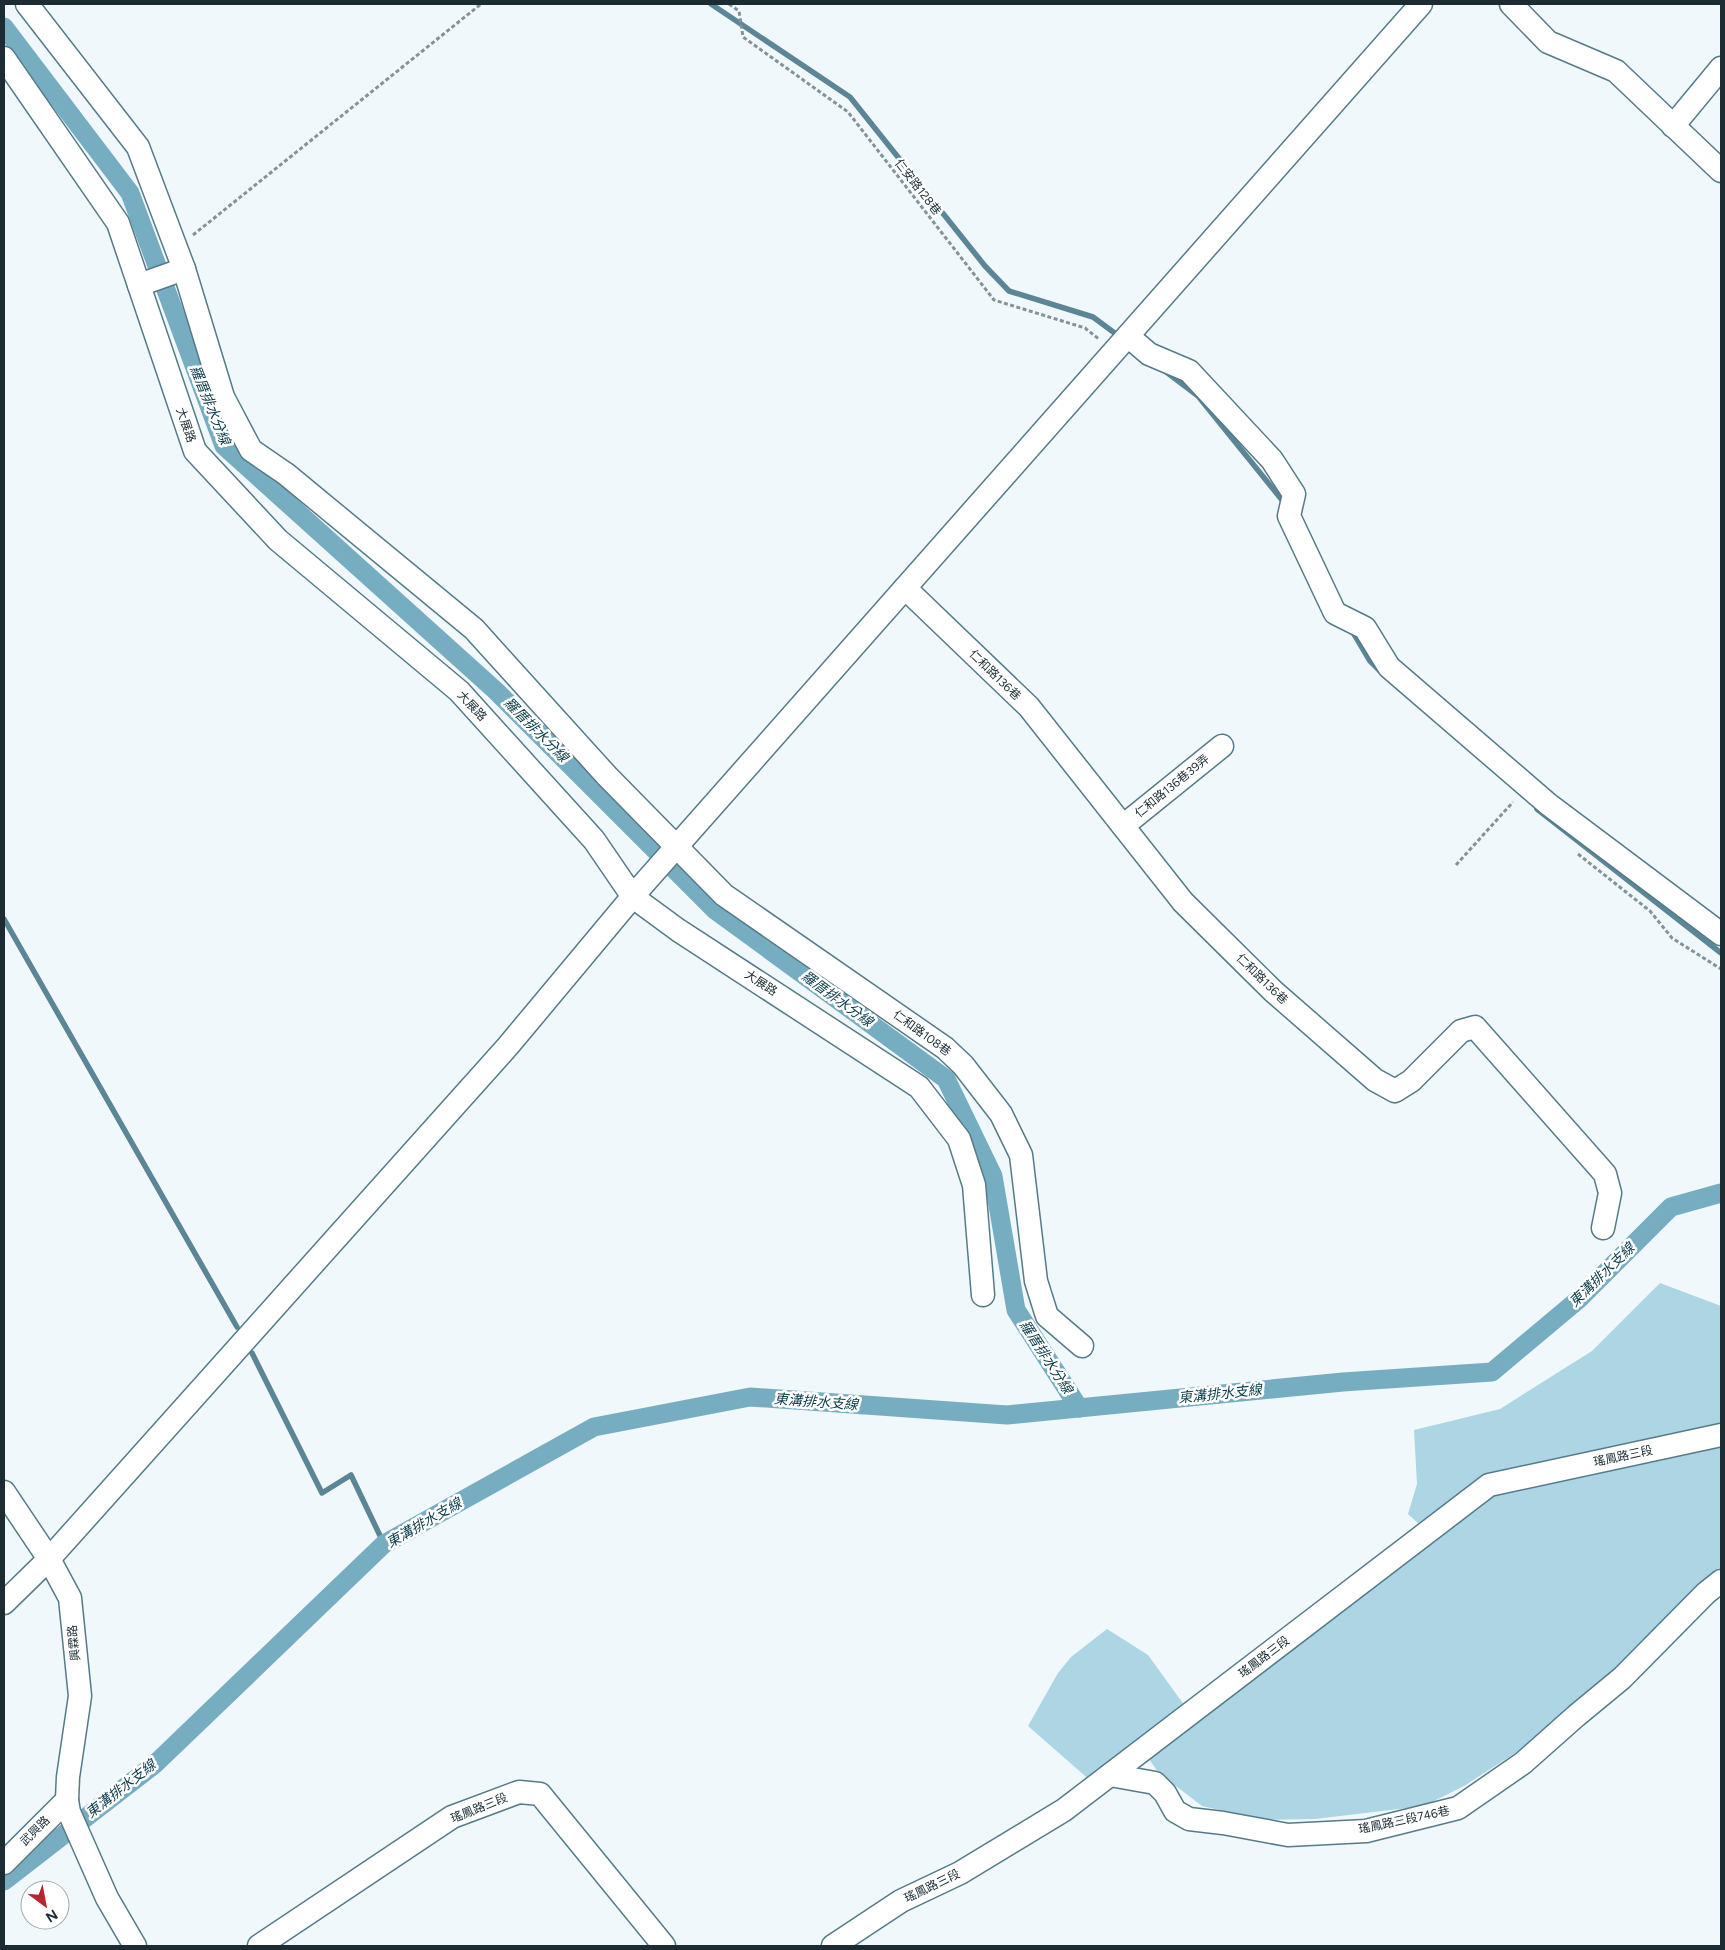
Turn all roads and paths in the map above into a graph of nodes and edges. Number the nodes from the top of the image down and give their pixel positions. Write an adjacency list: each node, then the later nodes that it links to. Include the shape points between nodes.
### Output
1 (28, 4): 10 (street, 仁和路108巷, via 138,147)
2 (481, 4): 10 (path)
3 (729, 4): 12 (path, 仁安路128巷, via 739,11 744,37 848,112 994,300 1085,328)
4 (1421, 4): 12 (street)
5 (1511, 4): 8 (street, via 1548,42 1616,71)
6 (4, 58): 11 (street, 大展路, via 118,223)
7 (1721, 68): 8 (street)
8 (1673, 126): 9 (street)
9 (1721, 171)
10 (180, 259): 11 (street); 17 (street, 仁和路108巷, via 223,397 251,450 286,474 474,629)
11 (138, 285): 20 (street, 大展路, via 194,451 278,540 459,691 594,840)
12 (1121, 344): 13 (street); 21 (street, via 1189,371 1272,460 1294,494 1289,516 1335,613 1365,628 1389,667 1548,804)
13 (905, 588): 16 (street, 仁和路136巷, via 1029,708); 17 (street)
14 (1222, 746): 16 (street, 仁和路136巷39弄)
15 (1519, 806): 19 (path, via 1512,801)
16 (1123, 826): 23 (street, 仁和路136巷, via 1183,902 1273,991 1375,1080 1395,1091 1411,1081 1461,1031 1475,1027 1605,1174 1610,1193)
17 (676, 848): 20 (street); 25 (street, 仁和路108巷, via 724,895 945,1048 963,1065 1001,1114 1022,1155 1036,1281 1047,1316)
18 (1572, 849): 22 (path, via 1650,911 1672,938)
19 (1456, 865)
20 (636, 893): 24 (street, 大展路, via 678,930 919,1087 959,1139 974,1185); 28 (street, via 508,1046)
21 (1721, 934)
22 (1721, 969)
23 (1603, 1228)
24 (983, 1295)
25 (1082, 1346)
26 (1721, 1435): 31 (street, 瑤鳳路三段, via 1489,1485)
27 (4, 1492): 28 (street, 興霖路)
28 (49, 1559): 30 (street); 32 (street, 興霖路, via 70,1598 80,1696 68,1777)
29 (1721, 1581): 31 (street, 瑤鳳路三段746巷, via 1622,1678 1523,1763 1458,1808 1366,1831 1288,1835 1189,1819 1175,1811 1155,1783)
30 (4, 1604)
31 (1110, 1775): 37 (street, 瑤鳳路三段, via 1064,1810 960,1873 901,1901)
32 (68, 1806): 33 (street, 武興路); 34 (street, via 107,1898)
33 (4, 1863)
34 (135, 1946)
35 (259, 1946): 36 (street, 瑤鳳路三段, via 452,1817 519,1792 540,1794)
36 (664, 1946)
37 (833, 1946)

